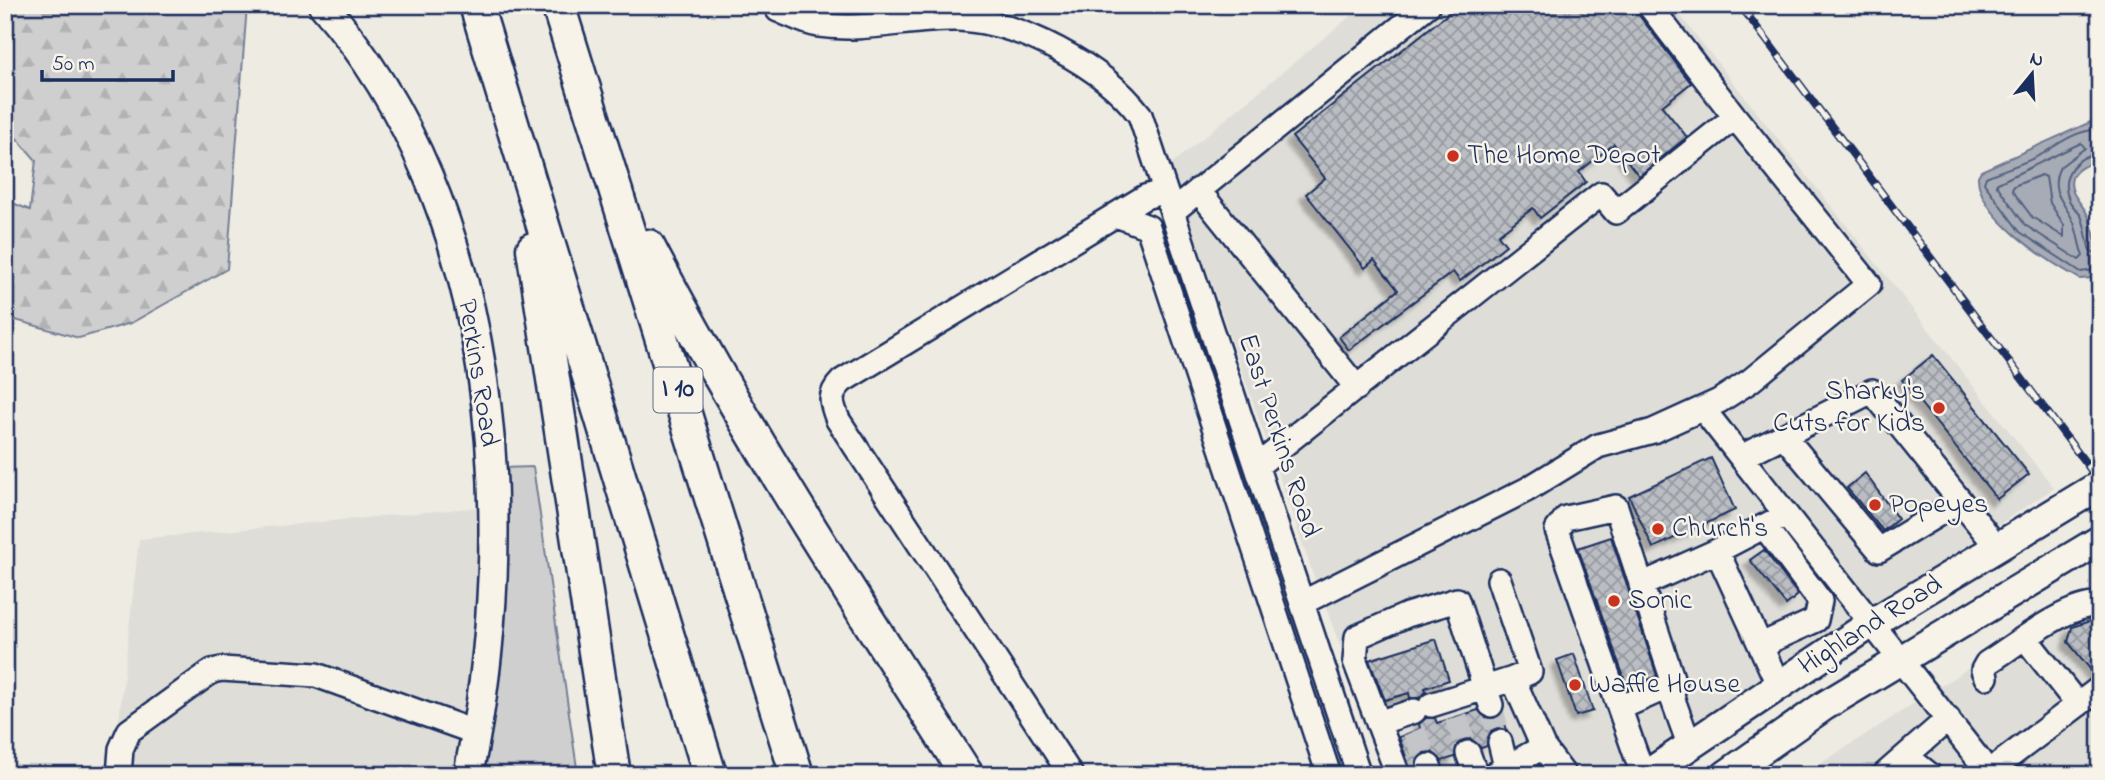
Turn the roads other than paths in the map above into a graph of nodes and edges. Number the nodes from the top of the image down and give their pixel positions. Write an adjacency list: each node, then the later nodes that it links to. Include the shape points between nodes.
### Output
1 (323, 5): 44 (main road, Perkins Road, via 373,73 417,150 448,230 470,311 487,401 494,590)
2 (476, 5): 10 (highway)
3 (558, 5): 9 (highway, I 10)
4 (775, 5): 7 (street, via 817,25 870,26)
5 (1428, 5): 11 (street)
6 (1649, 5): 8 (street)
7 (978, 14): 12 (street, East Perkins Road, via 1081,63 1124,93 1140,115)
8 (1735, 117): 14 (street, via 1616,212 1601,194); 15 (street, via 1869,284 1750,381)
9 (598, 132): 56 (highway, I 10); 57 (highway, via 682,312 805,521)
10 (517, 140): 51 (highway); 55 (highway)
11 (1198, 190): 12 (street); 14 (street)
12 (1169, 201): 13 (street, via 1145,197); 18 (street, East Perkins Road)
13 (1116, 215): 58 (street, via 842,381 830,402); 59 (street, via 1148,227)
14 (1357, 388): 18 (street)
15 (1703, 409): 17 (street); 28 (street, via 1653,431 1598,446 1528,489)
16 (1784, 436): 17 (street); 20 (street, via 1872,391); 20 (street, via 1880,550)
17 (1741, 457): 21 (street)
18 (1257, 466): 28 (street, East Perkins Road)
19 (2100, 485): 24 (main road, Highland Road)
20 (1960, 501): 24 (street)
21 (1786, 515): 22 (street); 30 (street)
22 (1764, 526): 25 (street); 32 (street, via 1820,601 1816,620 1772,640)
23 (2100, 540): 33 (main road, Highland Road)
24 (1998, 548): 30 (main road, Highland Road)
25 (1717, 551): 27 (street); 32 (street)
26 (1499, 580): 35 (street, via 1530,672)
27 (1641, 584): 36 (street); 41 (street, via 1616,507 1566,518 1558,530)
28 (1302, 603): 60 (street, East Perkins Road)
29 (2100, 605): 31 (street, via 2085,605)
30 (1872, 623): 33 (street); 37 (main road, Highland Road)
31 (2026, 639): 34 (street, via 1987,663); 40 (street)
32 (1763, 650): 37 (street)
33 (1900, 660): 42 (street); 65 (main road, Highland Road, via 1824,706)
34 (1986, 677)
35 (1513, 678): 39 (street); 47 (street)
36 (1674, 684): 41 (street); 46 (street, via 1672,698)
37 (1779, 684): 46 (main road, Highland Road)
38 (2100, 688): 40 (street)
39 (1488, 697): 43 (street); 43 (street, via 1457,600 1357,637 1355,661)
40 (2078, 705): 52 (street)
41 (1620, 708): 64 (street)
42 (1948, 719): 49 (street); 52 (street)
43 (1378, 723): 61 (street)
44 (477, 733): 53 (street, via 316,676 222,669 212,671 129,730 121,749); 54 (main road, Perkins Road)
45 (1500, 742): 50 (street)
46 (1689, 744): 64 (main road, Highland Road)
47 (1543, 747): 50 (street); 63 (street)
48 (1468, 753): 62 (street)
49 (1906, 756): 66 (street); 67 (street)
50 (1500, 771)
51 (613, 773)
52 (1990, 774)
53 (119, 775)
54 (468, 775)
55 (710, 775)
56 (797, 775)
57 (967, 775)
58 (1071, 775)
59 (1329, 775)
60 (1359, 775)
61 (1398, 775)
62 (1476, 775)
63 (1564, 775)
64 (1645, 775)
65 (1726, 775)
66 (1884, 775)
67 (1930, 775)

